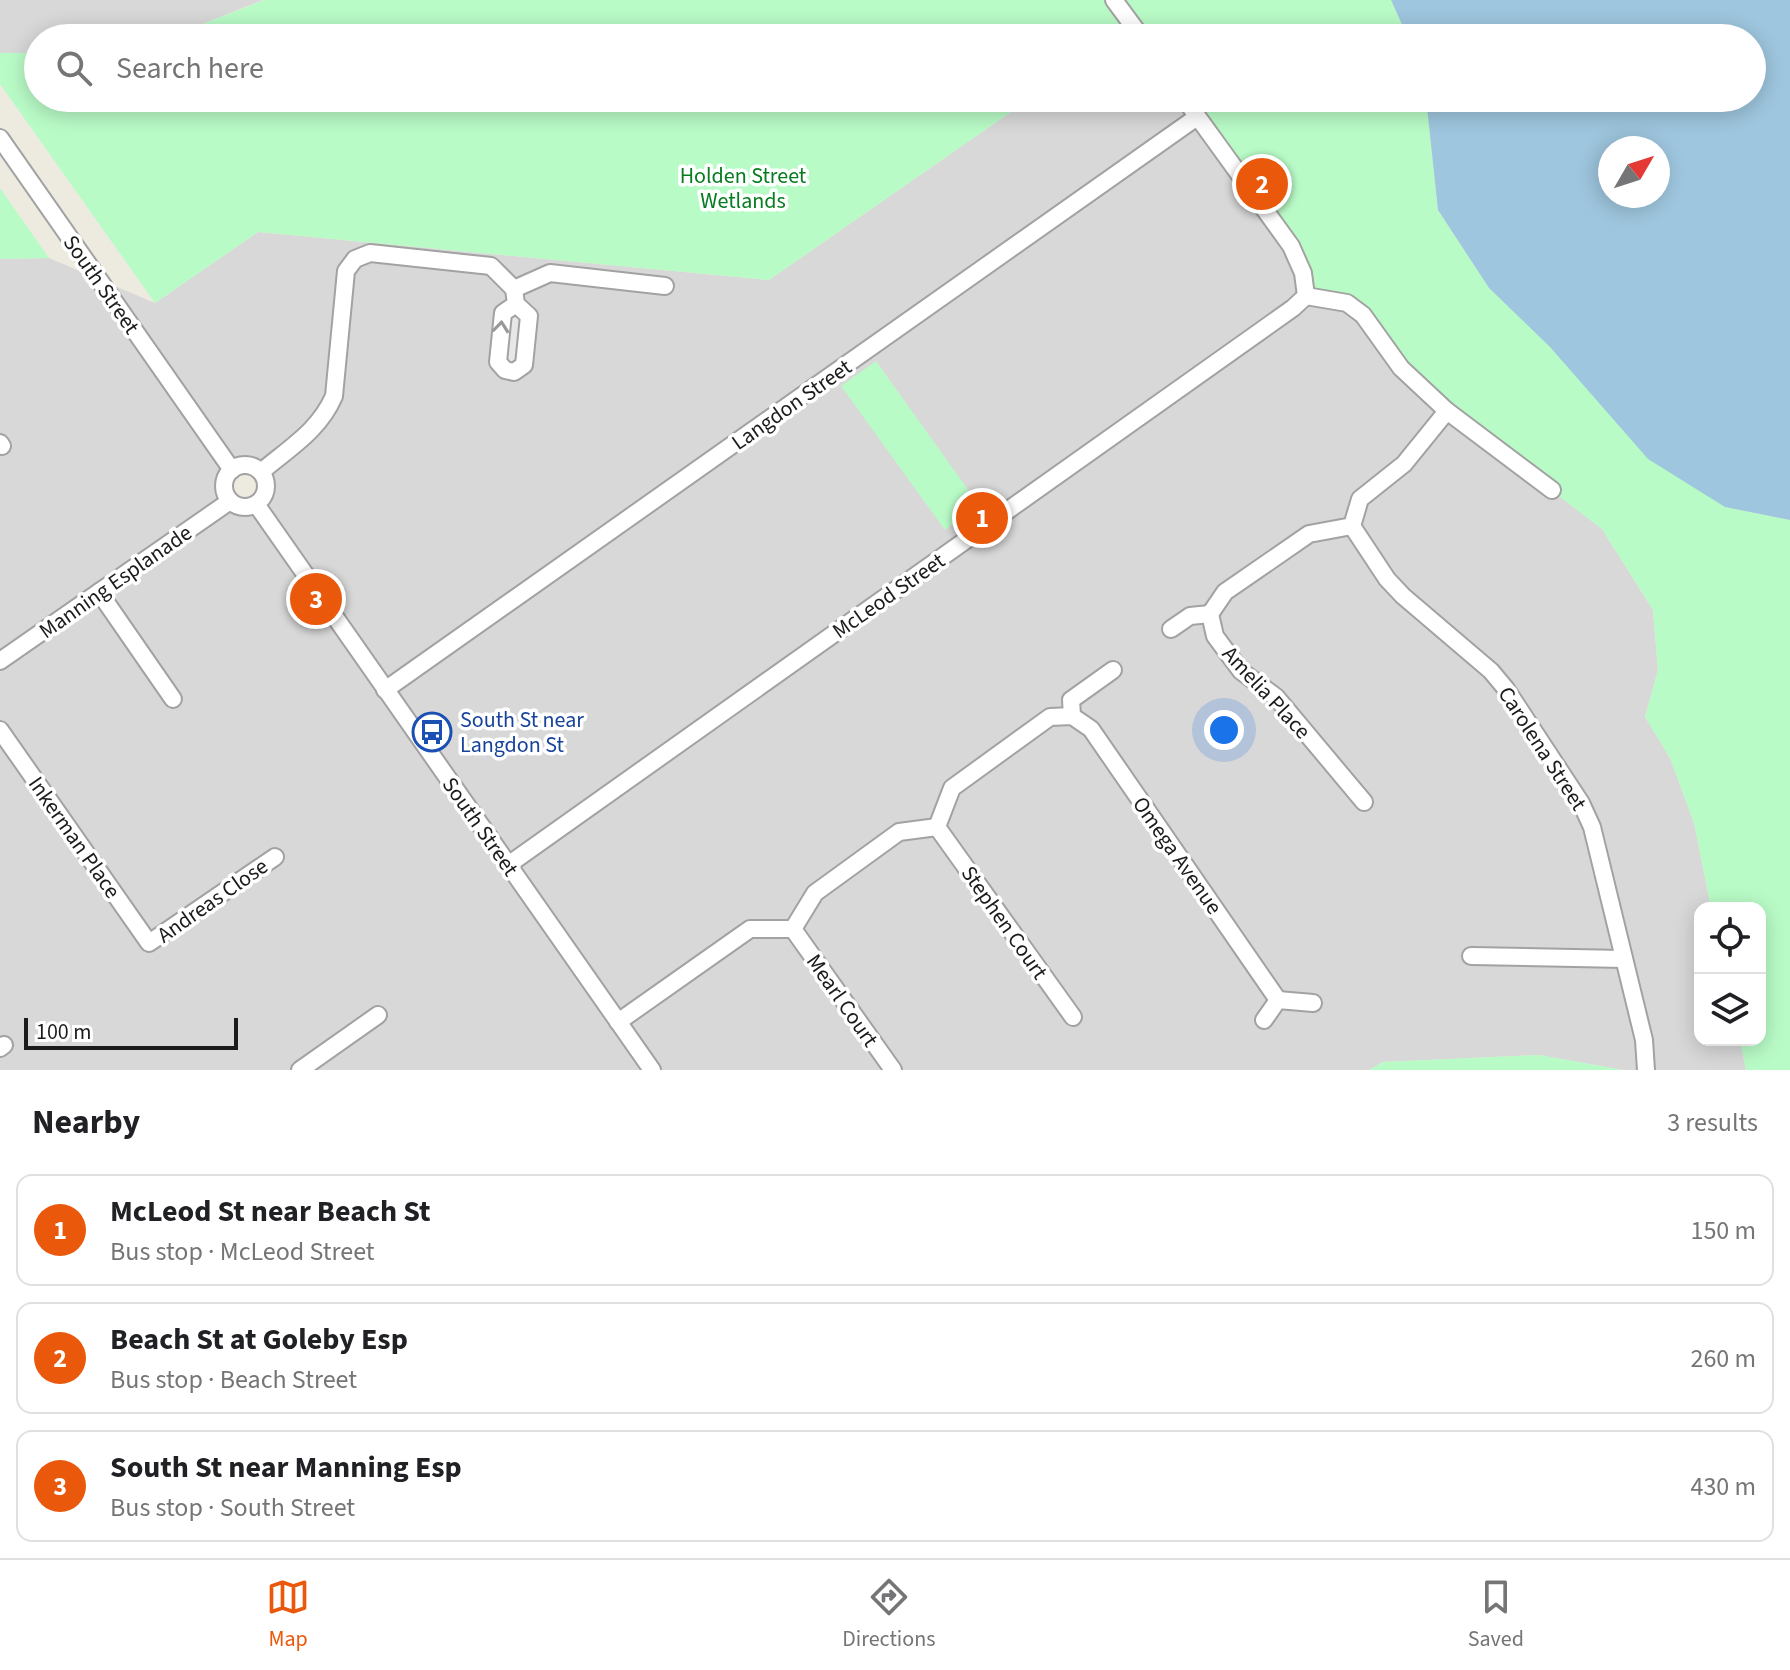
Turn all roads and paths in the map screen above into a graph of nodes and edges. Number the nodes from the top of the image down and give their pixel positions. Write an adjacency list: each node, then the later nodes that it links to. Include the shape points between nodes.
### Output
1 (1114, 0): 2 (street)
2 (1132, 24)
3 (1194, 112): 4 (street)
4 (1197, 117): 7 (street, via 1291,246); 20 (street, Langdon Street)
5 (0, 138): 9 (street, South Street)
6 (665, 286): 10 (street, via 550,273 515,296 491,266 370,253 355,259 346,271 334,396 313,429)
7 (1306, 296): 8 (street, via 1347,303 1363,315 1401,368); 27 (street, McLeod Street)
8 (1447, 411): 11 (street); 14 (street, via 1404,464 1360,499)
9 (232, 470): 10 (street, via 246,465); 12 (street, via 224,485)
10 (261, 472): 13 (street, via 265,493)
11 (1552, 490)
12 (230, 501): 13 (street, via 241,507); 15 (street, Manning Esplanade)
13 (256, 504): 20 (street, South Street)
14 (1352, 526): 16 (street, via 1309,534 1225,592); 31 (street, Carolena Street, via 1403,596 1506,689 1581,803 1592,827)
15 (99, 592): 18 (street, Manning Esplanade); 21 (street)
16 (1210, 614): 17 (street, via 1190,616); 24 (street, Amelia Place, via 1215,636 1241,671 1276,697)
17 (1171, 629)
18 (0, 661)
19 (1113, 670): 22 (street, via 1071,700)
20 (385, 690): 27 (street, South Street)
21 (173, 699)
22 (1072, 716): 25 (street, via 1050,717 952,788); 32 (street, Omega Avenue, via 1091,729)
23 (0, 730): 29 (street, Inkerman Place)
24 (1364, 802)
25 (937, 827): 28 (street, via 899,832 815,893); 35 (street, Stephen Court)
26 (275, 857): 29 (street, Andreas Close)
27 (508, 865): 37 (street, South Street)
28 (793, 929): 37 (street, via 750,929); 40 (street, Mearl Court)
29 (149, 943)
30 (1471, 956): 31 (street)
31 (1624, 959): 41 (street, Carolena Street)
32 (1278, 1000): 33 (street); 36 (street)
33 (1313, 1003)
34 (378, 1015): 38 (street)
35 (1073, 1017)
36 (1264, 1020)
37 (618, 1022): 39 (street, South Street)
38 (300, 1070)
39 (652, 1070)
40 (893, 1070)
41 (1646, 1070)

